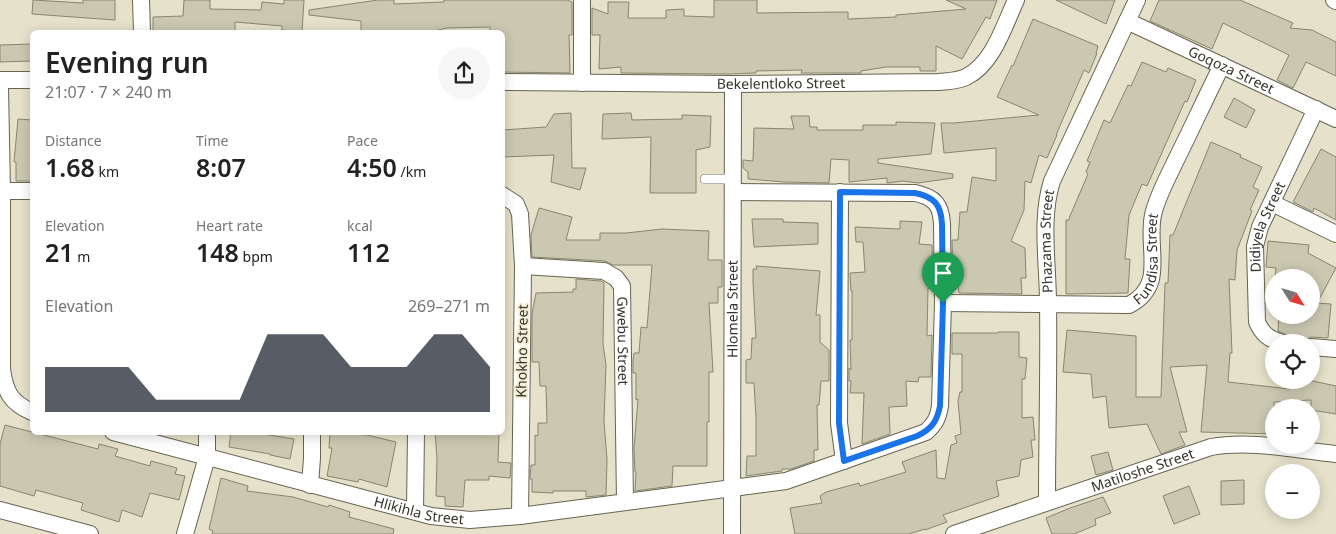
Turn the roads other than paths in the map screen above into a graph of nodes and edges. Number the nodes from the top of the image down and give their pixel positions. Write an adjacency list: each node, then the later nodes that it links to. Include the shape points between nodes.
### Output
1 (142, 0): 6 (street)
2 (582, 0): 11 (street)
3 (1016, 0): 12 (street, Bekelentloko Street, via 992,50 966,78 939,82)
4 (1137, 0): 5 (street, Phazama Street)
5 (1127, 21): 7 (street, Goqoza Street); 26 (street, Phazama Street, via 1048,195)
6 (142, 30)
7 (1222, 65): 14 (street, Goqoza Street); 26 (street, Fundisa Street, via 1158,200 1151,226 1153,268 1146,293 1129,305)
8 (0, 80): 9 (street)
9 (30, 80)
10 (505, 82): 11 (street, Bekelentloko Street)
11 (582, 83): 12 (street, Bekelentloko Street)
12 (733, 84): 17 (street, Hlomela Street)
13 (0, 88): 18 (street)
14 (1316, 109): 15 (street, Goqoza Street); 22 (street, Didiyela Street)
15 (1336, 119)
16 (705, 179): 17 (lane)
17 (733, 185): 20 (street, Hlikihla Street); 39 (street, Hlomela Street)
18 (1, 191): 19 (street); 30 (street, via 4,385 18,404)
19 (30, 191)
20 (840, 192): 25 (street, Hlikihla Street, via 915,193 927,195 935,202 942,212); 37 (street, via 839,423)
21 (505, 196): 24 (street, Khokho Street, via 516,204 520,214)
22 (1272, 204): 23 (street); 27 (street, Didiyela Street, via 1255,246 1257,322)
23 (1336, 234)
24 (523, 266): 40 (street, Gwebu Street, via 604,271 622,286); 44 (street, Khokho Street)
25 (943, 303): 26 (street, Fundisa Street); 37 (street, Hlikihla Street, via 940,406 933,425 917,436)
26 (1048, 304): 41 (street, Phazama Street)
27 (1265, 334)
28 (1320, 348): 29 (street)
29 (1336, 349)
30 (30, 411)
31 (124, 435): 36 (street, Hlikihla Street)
32 (207, 435): 36 (street)
33 (312, 435): 38 (street)
34 (416, 435): 43 (street)
35 (1336, 454): 41 (street, Matiloshe Street, via 1248,444 1211,447)
36 (206, 457): 38 (street, Hlikihla Street); 46 (street)
37 (844, 461): 39 (street, Hlikihla Street, via 786,481)
38 (310, 485): 43 (street, Hlikihla Street)
39 (732, 487): 40 (street, Hlikihla Street); 47 (street, Hlomela Street)
40 (625, 502): 44 (street, Hlikihla Street)
41 (1046, 502): 48 (street, Matiloshe Street)
42 (0, 510): 45 (street)
43 (415, 511): 44 (street, Hlikihla Street, via 448,519)
44 (520, 516)
45 (90, 534)
46 (185, 534)
47 (732, 534)
48 (954, 534)

